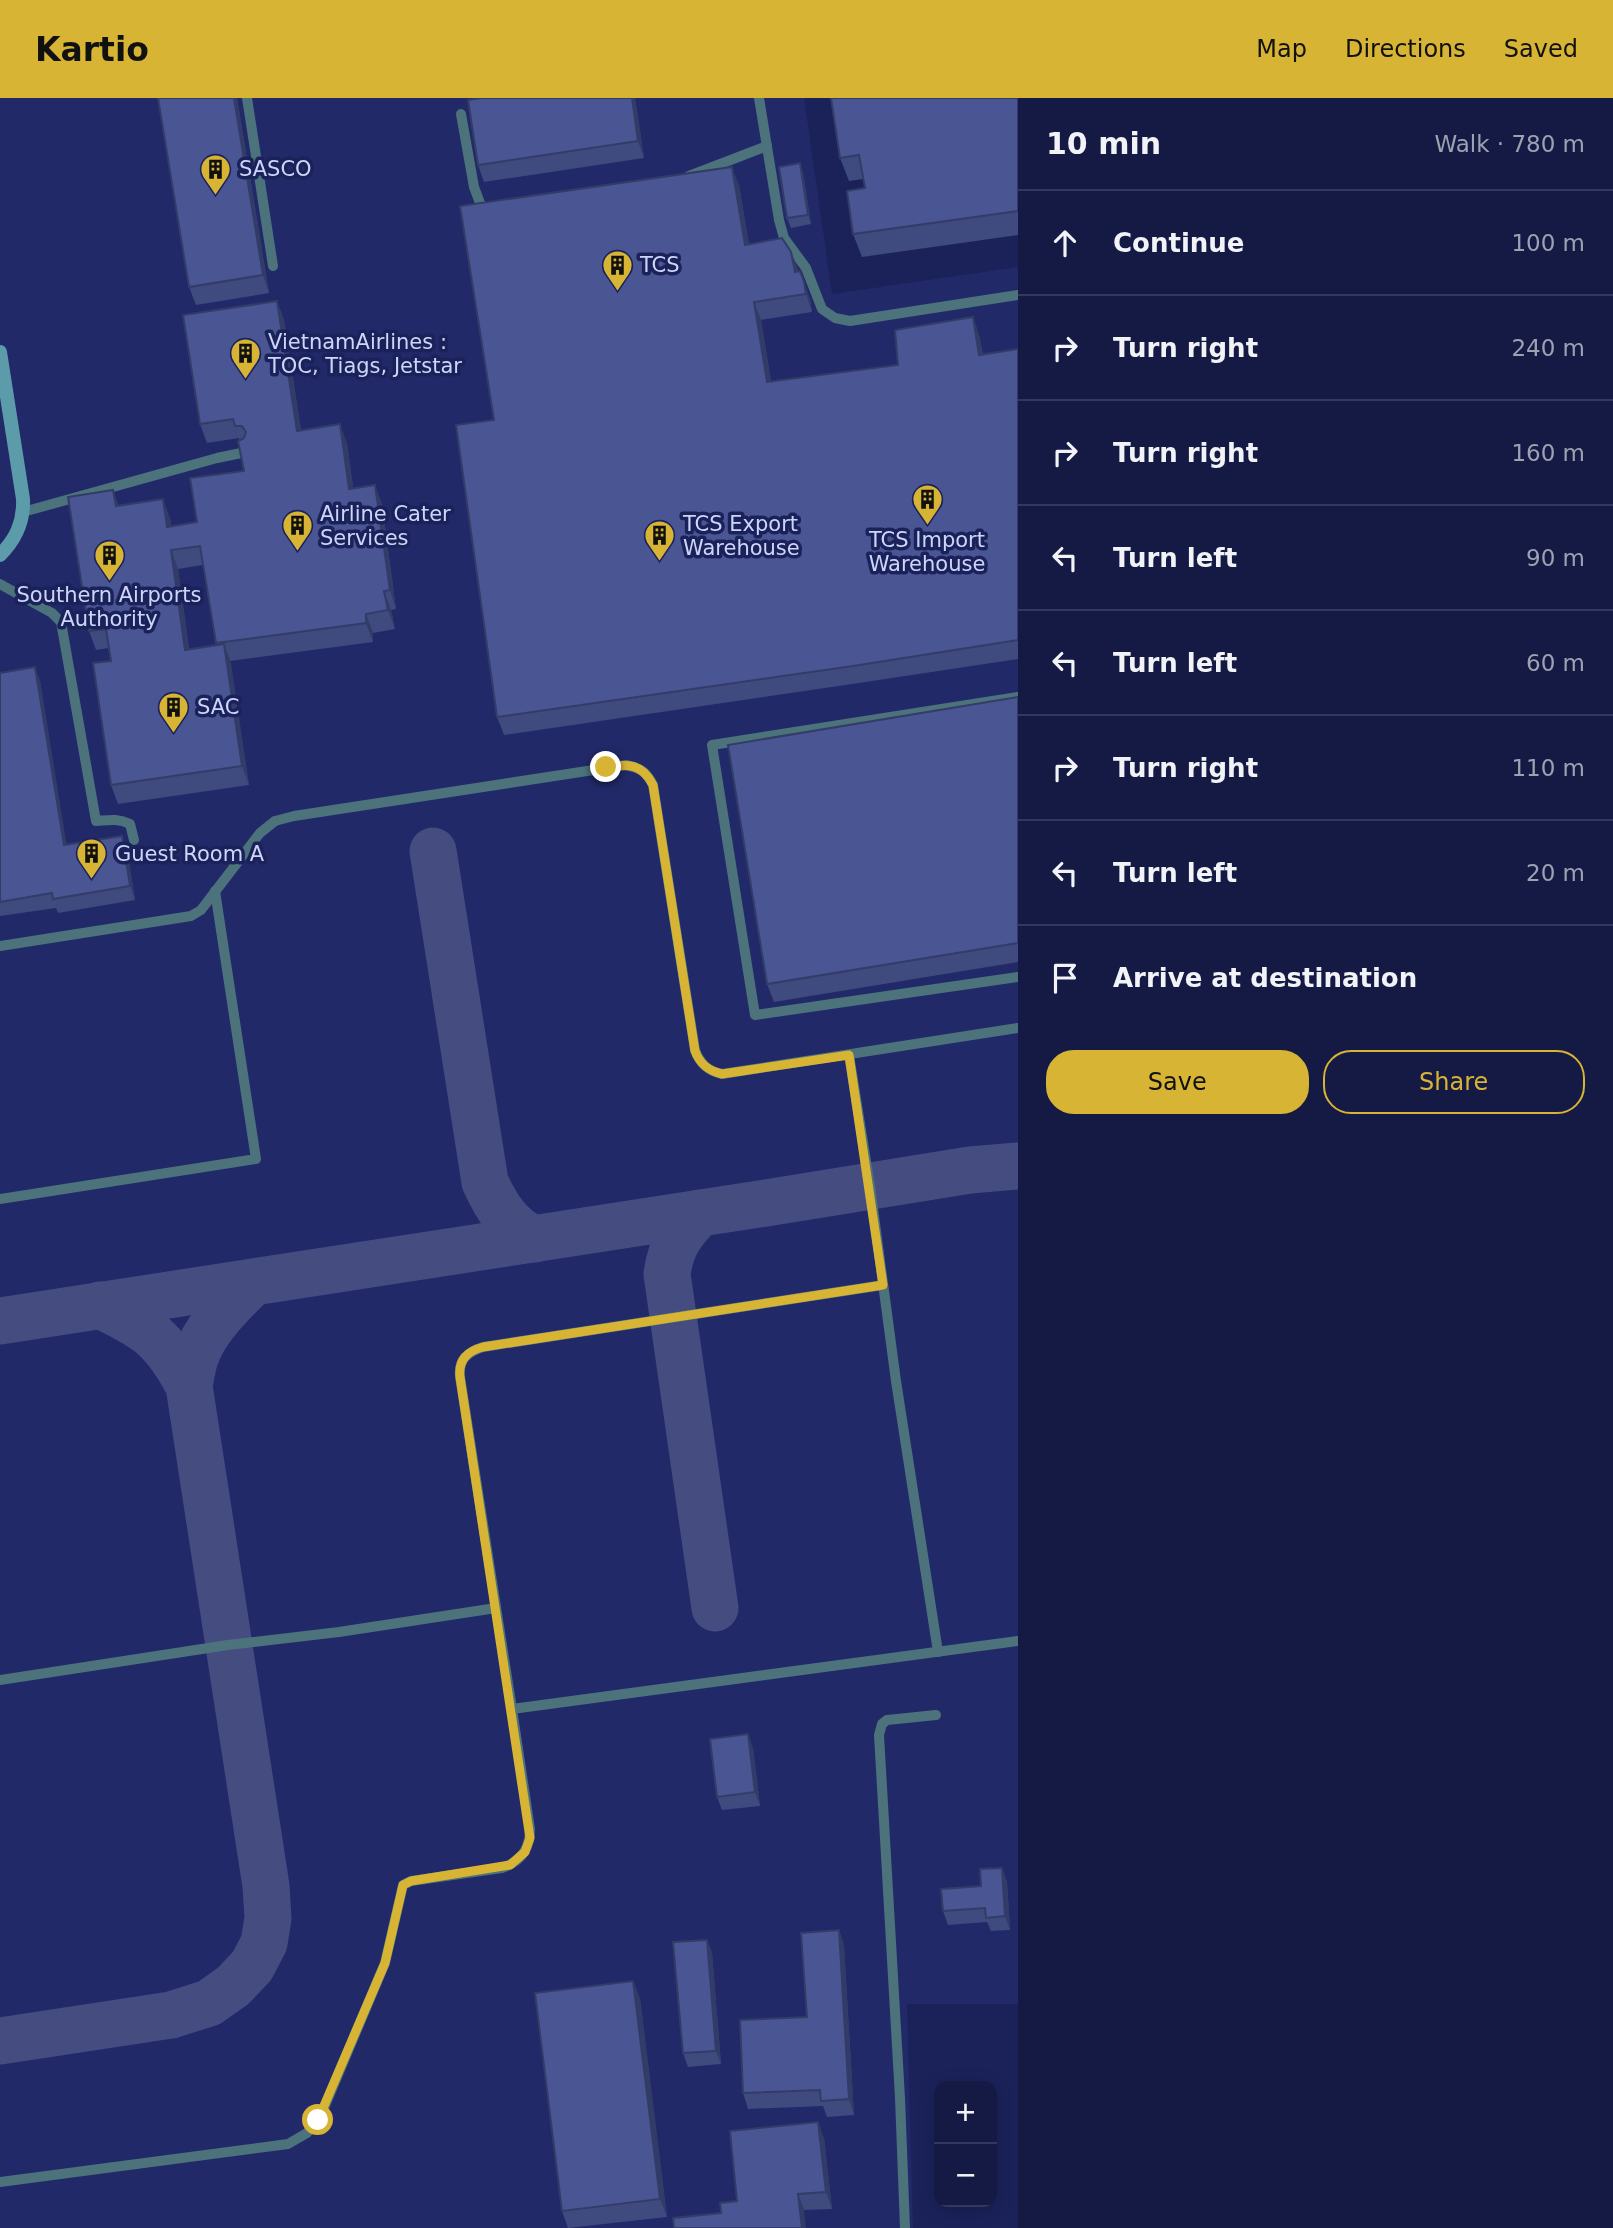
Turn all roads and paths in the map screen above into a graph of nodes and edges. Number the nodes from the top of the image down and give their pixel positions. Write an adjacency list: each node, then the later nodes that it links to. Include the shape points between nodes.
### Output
1 (247, 98): 7 (lane)
2 (759, 98): 4 (lane)
3 (461, 114): 6 (lane, via 474,187 483,211)
4 (767, 146): 5 (lane); 8 (lane, via 784,238 806,268 822,309 835,318 850,321)
5 (681, 178)
6 (496, 209)
7 (273, 266)
8 (1018, 296)
9 (0, 352): 11 (street)
10 (246, 452): 11 (lane)
11 (23, 512): 12 (street, via 20,528)
12 (0, 555)
13 (0, 584): 15 (lane, via 61,622 96,821 117,819 130,824)
14 (1018, 697): 18 (lane, via 712,745 755,1015)
15 (134, 840)
16 (215, 891): 17 (lane, via 191,916); 20 (lane, via 260,833 275,821 616,765 634,767 648,774 656,795 695,1051 701,1063 722,1074); 21 (lane, via 256,1159)
17 (0, 946)
18 (1018, 977)
19 (1018, 1028): 20 (lane)
20 (849, 1055): 22 (lane)
21 (0, 1199)
22 (883, 1285): 23 (lane, via 467,1353 460,1377); 25 (lane)
23 (496, 1608): 26 (lane); 27 (lane)
24 (1018, 1641): 25 (lane)
25 (938, 1652): 27 (lane)
26 (0, 1680)
27 (512, 1709): 29 (lane, via 530,1829 525,1852 502,1868 403,1885 385,1963 321,2115 307,2133 288,2144)
28 (936, 1715): 30 (lane, via 887,1720 879,1735)
29 (0, 2182)
30 (905, 2228)

